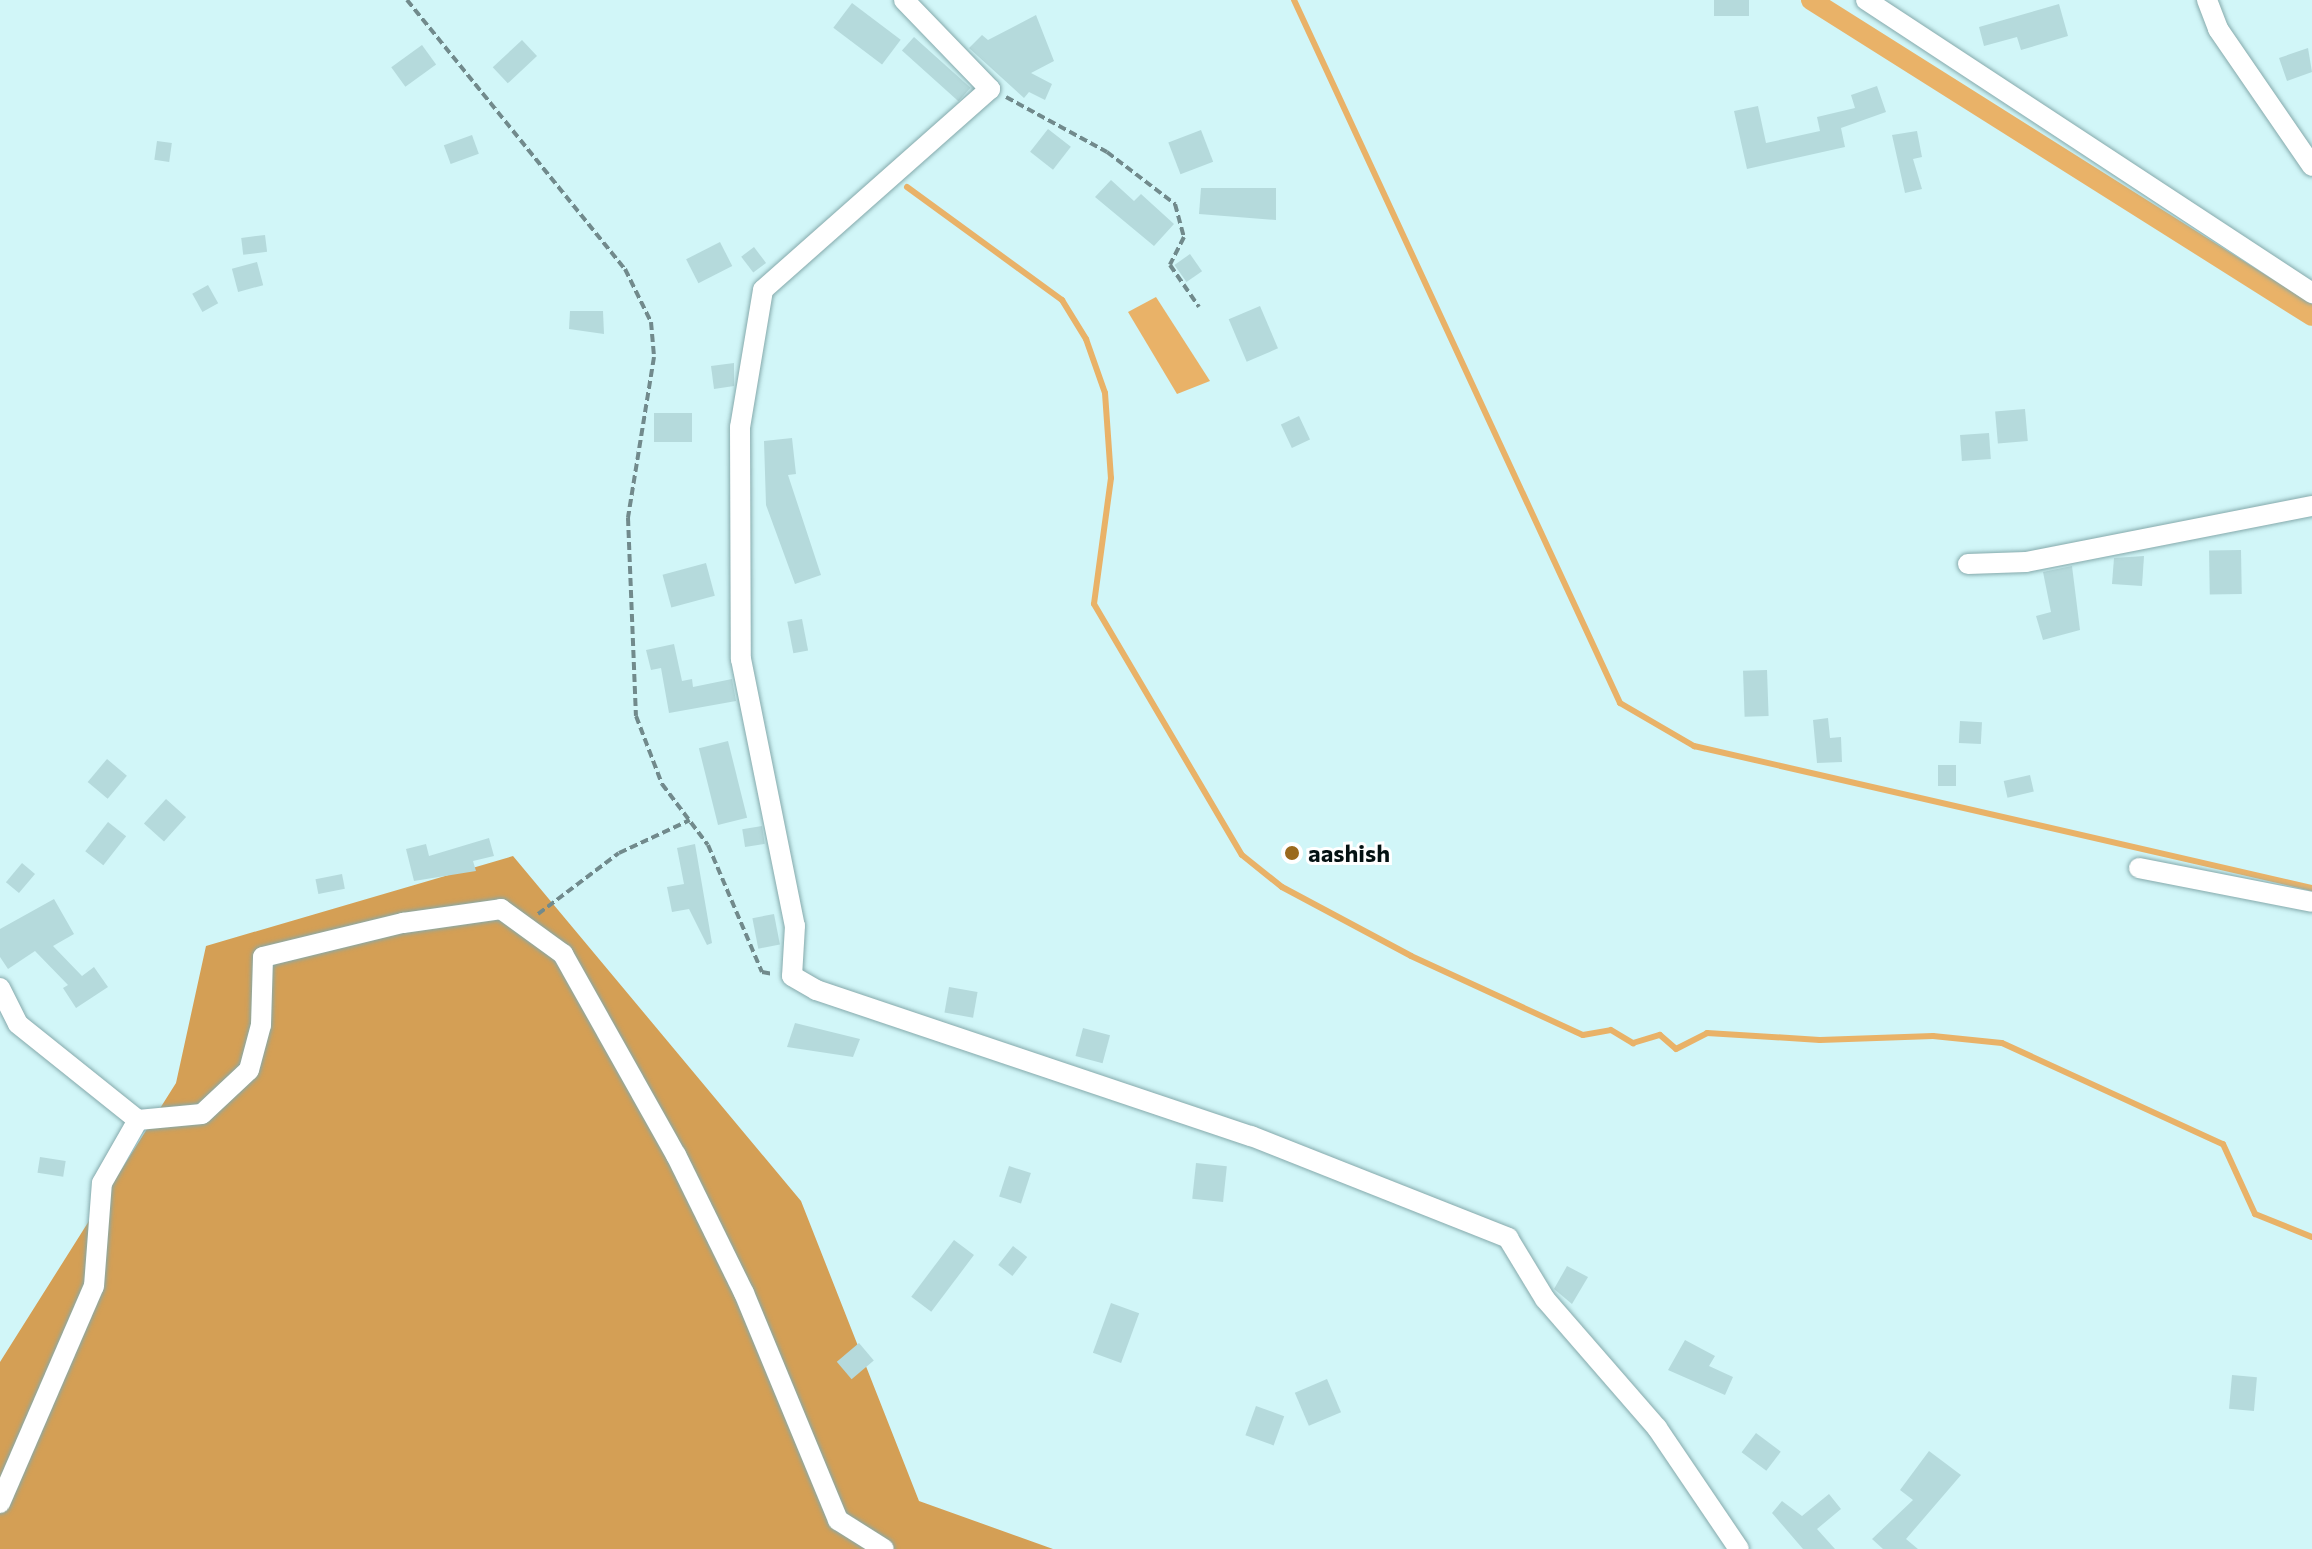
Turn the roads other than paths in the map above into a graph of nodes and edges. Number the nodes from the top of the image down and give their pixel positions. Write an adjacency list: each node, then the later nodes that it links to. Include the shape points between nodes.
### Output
1 (904, 0): 14 (street, via 990,89 763,290 740,427 736,550 741,659 795,926 792,976 816,990 1251,1136 1508,1238 1545,1299 1657,1428)
2 (1866, 0): 5 (street)
3 (2207, 0): 4 (street, via 2218,29)
4 (2312, 166)
5 (2312, 293)
6 (2312, 506): 7 (street, via 2026,562)
7 (1968, 564)
8 (2139, 868): 9 (street)
9 (2312, 902)
10 (0, 988): 11 (street, via 18,1024)
11 (138, 1120): 12 (street, via 102,1183 94,1286); 13 (street, via 202,1114 249,1070 261,1025 263,957 403,923 501,909 563,954 676,1155 744,1293 838,1520)
12 (0, 1503)
13 (884, 1549)
14 (1739, 1549)

